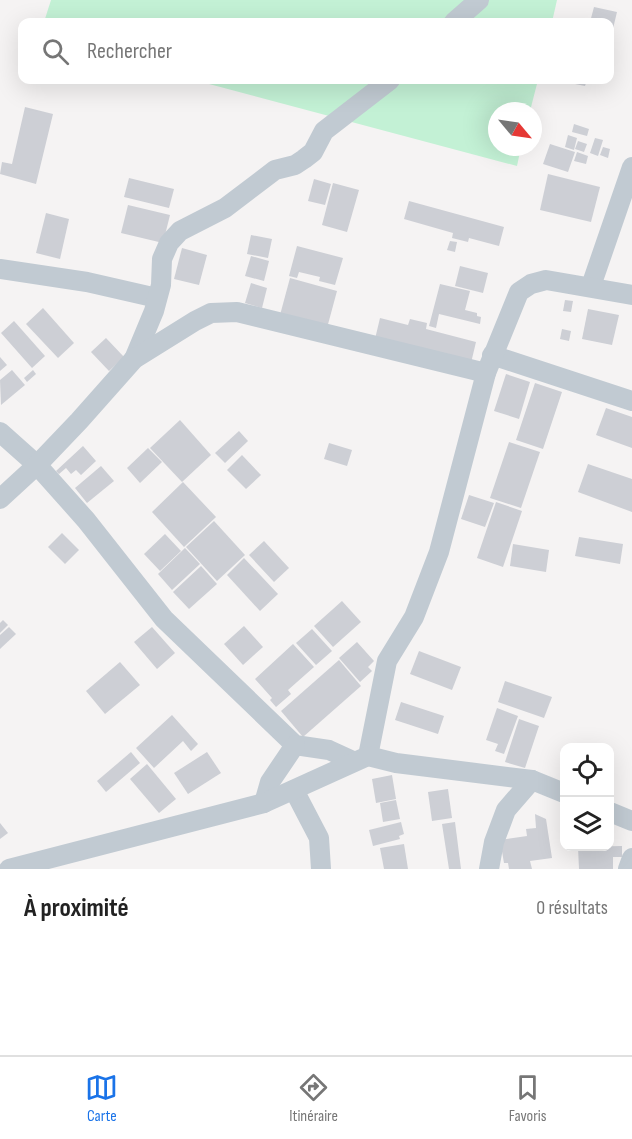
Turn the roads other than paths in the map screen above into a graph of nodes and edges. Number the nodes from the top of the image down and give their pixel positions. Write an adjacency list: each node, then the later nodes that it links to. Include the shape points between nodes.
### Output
1 (479, 0): 2 (street)
2 (459, 18)
3 (385, 84): 8 (street, via 324,131 313,152 304,159 275,170 225,208 180,231 162,259)
4 (632, 167): 6 (street)
5 (0, 269): 8 (street, via 87,282)
6 (591, 286): 7 (street); 10 (street, via 546,280 519,292)
7 (632, 295)
8 (157, 298): 9 (street)
9 (134, 359): 10 (street, via 211,313 237,312); 13 (street)
10 (489, 364): 11 (street); 16 (street, via 439,552 414,617 387,661)
11 (632, 401)
12 (0, 432): 13 (street)
13 (37, 465): 14 (street); 15 (street, via 164,619)
14 (0, 499)
15 (295, 745): 16 (street); 20 (street, via 270,782)
16 (361, 759): 17 (street); 18 (street)
17 (532, 780): 19 (street); 26 (street, via 506,810)
18 (294, 790): 20 (street); 25 (street, via 319,838)
19 (560, 792)
20 (264, 803): 24 (street)
21 (614, 814): 22 (street)
22 (632, 821)
23 (632, 858): 27 (street)
24 (9, 869)
25 (321, 869)
26 (489, 869)
27 (628, 869)

